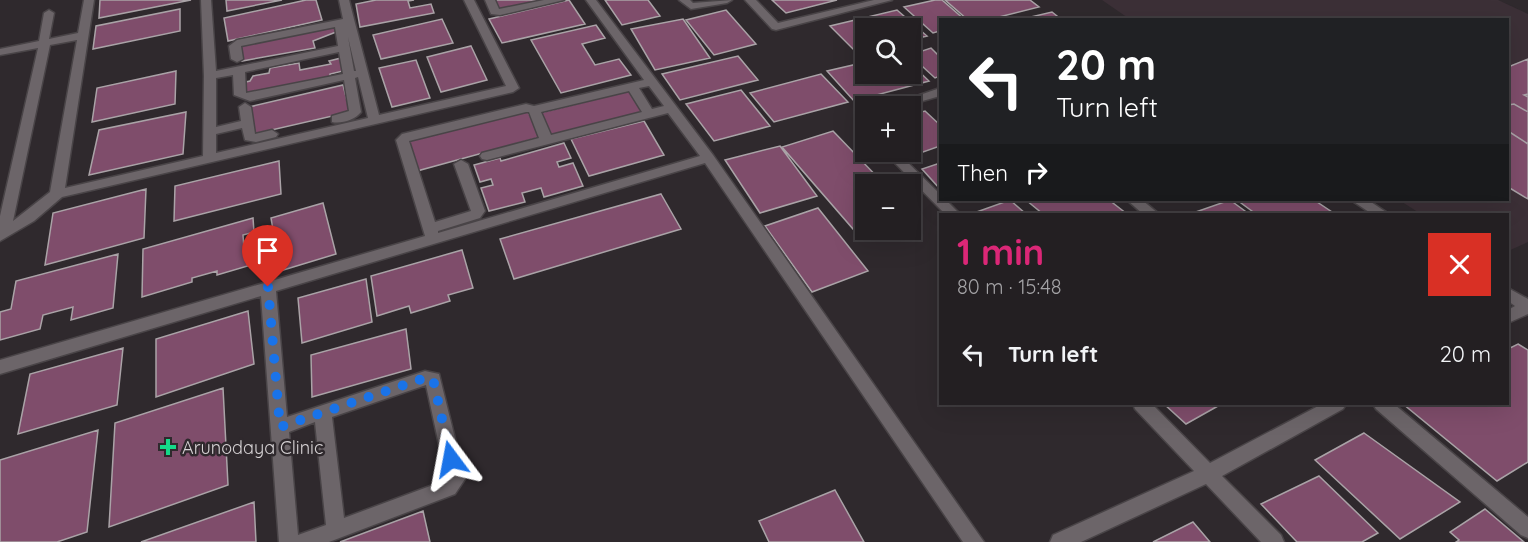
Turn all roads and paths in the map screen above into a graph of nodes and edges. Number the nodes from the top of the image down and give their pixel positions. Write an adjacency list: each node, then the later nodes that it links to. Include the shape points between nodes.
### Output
1 (89, 0): 14 (street)
2 (206, 0): 20 (street)
3 (344, 0): 13 (street)
4 (559, 0): 10 (street, via 500,12 495,12)
5 (591, 0): 22 (street)
6 (684, 0): 7 (street, via 692,6)
7 (727, 0)
8 (750, 0): 9 (street, via 776,27)
9 (887, 0)
10 (491, 2): 11 (street)
11 (471, 4): 30 (street, via 513,88)
12 (49, 13): 15 (street)
13 (344, 22): 16 (street); 18 (street, via 237,44); 19 (street)
14 (84, 35): 15 (street); 40 (street)
15 (45, 43): 17 (street); 49 (street)
16 (345, 48): 18 (street); 21 (street)
17 (0, 51)
18 (238, 64): 20 (street); 21 (street, via 240,95 244,98)
19 (362, 73): 21 (street); 30 (street)
20 (210, 76): 33 (street)
21 (349, 76): 32 (street, via 355,112)
22 (651, 82): 23 (street); 27 (street)
23 (633, 86): 28 (street); 29 (street)
24 (939, 92): 25 (street)
25 (921, 98)
26 (245, 106): 31 (street)
27 (672, 108): 29 (street); 37 (street)
28 (534, 110): 34 (street); 48 (street, via 526,108 402,140)
29 (649, 114): 34 (street)
30 (374, 119): 32 (street)
31 (248, 123): 32 (street, via 249,136 256,138); 33 (street)
32 (305, 131): 36 (street)
33 (209, 132): 36 (street)
34 (546, 140): 35 (street)
35 (487, 156)
36 (210, 158): 40 (street)
37 (708, 158): 48 (street); 65 (street)
38 (900, 162): 41 (street)
39 (461, 164): 48 (street, via 478,211)
40 (57, 194): 49 (street)
41 (939, 200)
42 (940, 201): 45 (street)
43 (1135, 201): 46 (street)
44 (1360, 201): 47 (street)
45 (952, 213)
46 (1151, 213)
47 (1380, 213)
48 (431, 234): 50 (street)
49 (2, 235)
50 (268, 287): 54 (street); 59 (street)
51 (1509, 295): 52 (street)
52 (1528, 307): 53 (street)
53 (1509, 316)
54 (0, 367)
55 (1142, 405): 60 (street)
56 (1335, 405): 60 (street)
57 (1383, 405): 61 (street)
58 (323, 412): 59 (street); 62 (street); 62 (street, via 425,378 433,379 456,479 448,488)
59 (280, 427): 63 (street)
60 (1210, 473): 66 (street); 67 (street)
61 (1528, 529)
62 (336, 530): 64 (street)
63 (289, 542)
64 (305, 542)
65 (974, 542)
66 (1060, 542)
67 (1275, 542)

